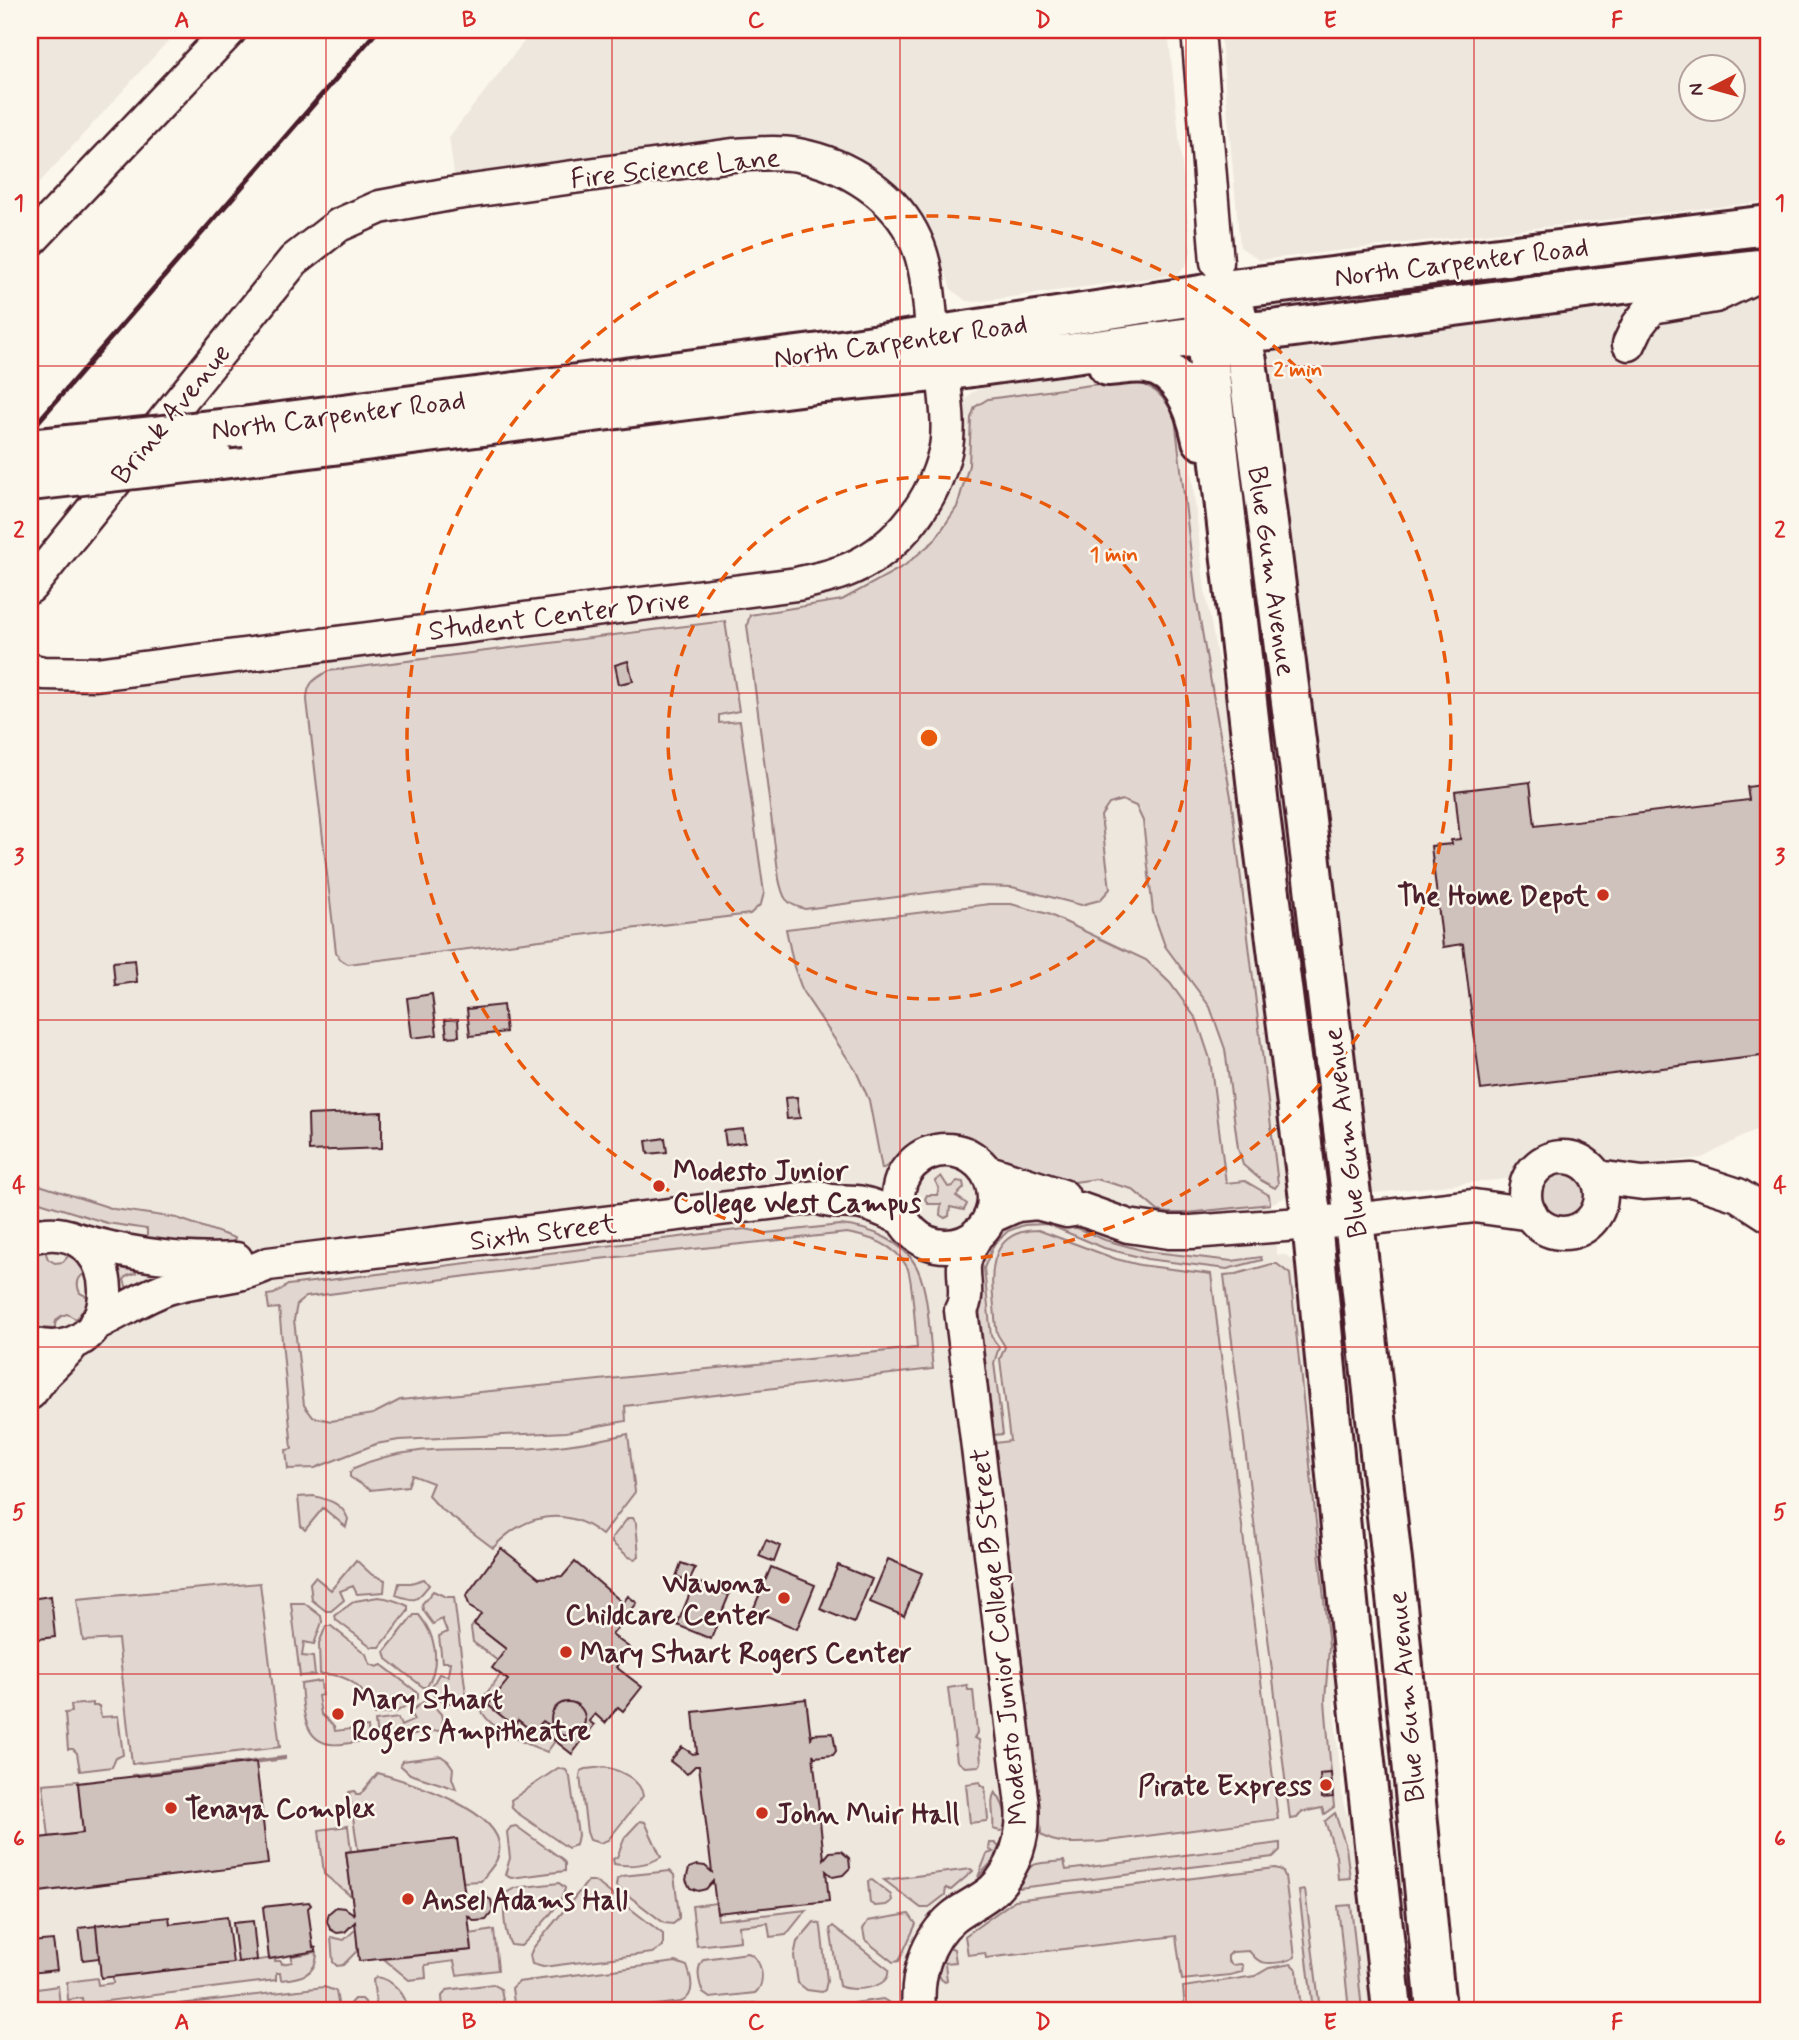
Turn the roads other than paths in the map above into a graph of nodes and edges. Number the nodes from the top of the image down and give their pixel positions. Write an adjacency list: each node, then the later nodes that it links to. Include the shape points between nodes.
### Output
1 (230, 30): 4 (street)
2 (1198, 30): 7 (street, Blue Gum Avenue)
3 (1769, 225): 7 (main road, North Carpenter Road)
4 (30, 241)
5 (315, 242): 10 (street, Fire Science Lane, via 360,215 413,200 733,155 796,155 830,163 857,176 908,224 924,270); 13 (street, Brink Avenue, via 294,260)
6 (1769, 269): 8 (main road, North Carpenter Road); 9 (street, via 1715,296 1652,307)
7 (1216, 282): 8 (main road, Blue Gum Avenue); 10 (main road, North Carpenter Road)
8 (1224, 334): 10 (main road, North Carpenter Road); 14 (main road, Blue Gum Avenue); 26 (main road, Blue Gum Avenue, via 1303,795)
9 (1629, 344)
10 (938, 354): 11 (main road, North Carpenter Road, bridge, via 821,353 242,427); 12 (main road, North Carpenter Road, bridge, via 823,383); 14 (main road, via 994,379 1135,363 1157,366 1171,375 1192,404 1198,422); 15 (street, Student Center Drive, via 946,406 946,449 936,482 916,516 891,543 874,557 832,576 96,674)
11 (30, 449)
12 (30, 481)
13 (30, 587)
14 (1234, 606): 27 (main road, Blue Gum Avenue)
15 (30, 670)
16 (907, 1170): 17 (street, via 925,1155 949,1150 971,1157); 20 (street, Sixth Street, via 878,1182 826,1190); 25 (street, via 898,1195)
17 (986, 1171): 22 (street, via 1041,1187 1073,1200); 28 (street, via 994,1195)
18 (1528, 1184): 19 (street, via 1545,1161 1568,1157 1590,1168); 21 (street); 23 (street, via 1526,1202)
19 (1599, 1189): 23 (street, via 1596,1214 1576,1230 1551,1230); 24 (street, via 1692,1180 1738,1195)
20 (818, 1197): 25 (street, Sixth Street, via 827,1202 873,1205); 31 (street, Sixth Street)
21 (1474, 1206): 23 (street); 26 (street)
22 (1080, 1209): 27 (street, via 1112,1222 1169,1232); 28 (street, via 1026,1203)
23 (1531, 1214)
24 (1769, 1215)
25 (903, 1219): 30 (street)
26 (1354, 1220): 27 (street); 39 (main road, Blue Gum Avenue)
27 (1312, 1222): 38 (main road, Blue Gum Avenue)
28 (983, 1226): 30 (street, via 965,1242); 32 (street, Modesto Junior College B Street, via 964,1263 966,1302)
29 (46, 1233): 31 (street, Sixth Street, via 148,1254 251,1258); 33 (street, via 85,1245 96,1258 107,1292)
30 (928, 1242): 32 (street, Modesto Junior College B Street, via 945,1267 954,1303)
31 (268, 1264): 33 (street, Sixth Street, via 253,1272 165,1289)
32 (961, 1311): 37 (street, Modesto Junior College B Street, via 1023,1816 1019,1844 1004,1878 953,1917 928,1951 919,1982)
33 (95, 1324): 35 (street, Sixth Street)
34 (30, 1344): 35 (street)
35 (71, 1344): 36 (street)
36 (30, 1394)
37 (919, 2010)
38 (1392, 2010)
39 (1436, 2010)

